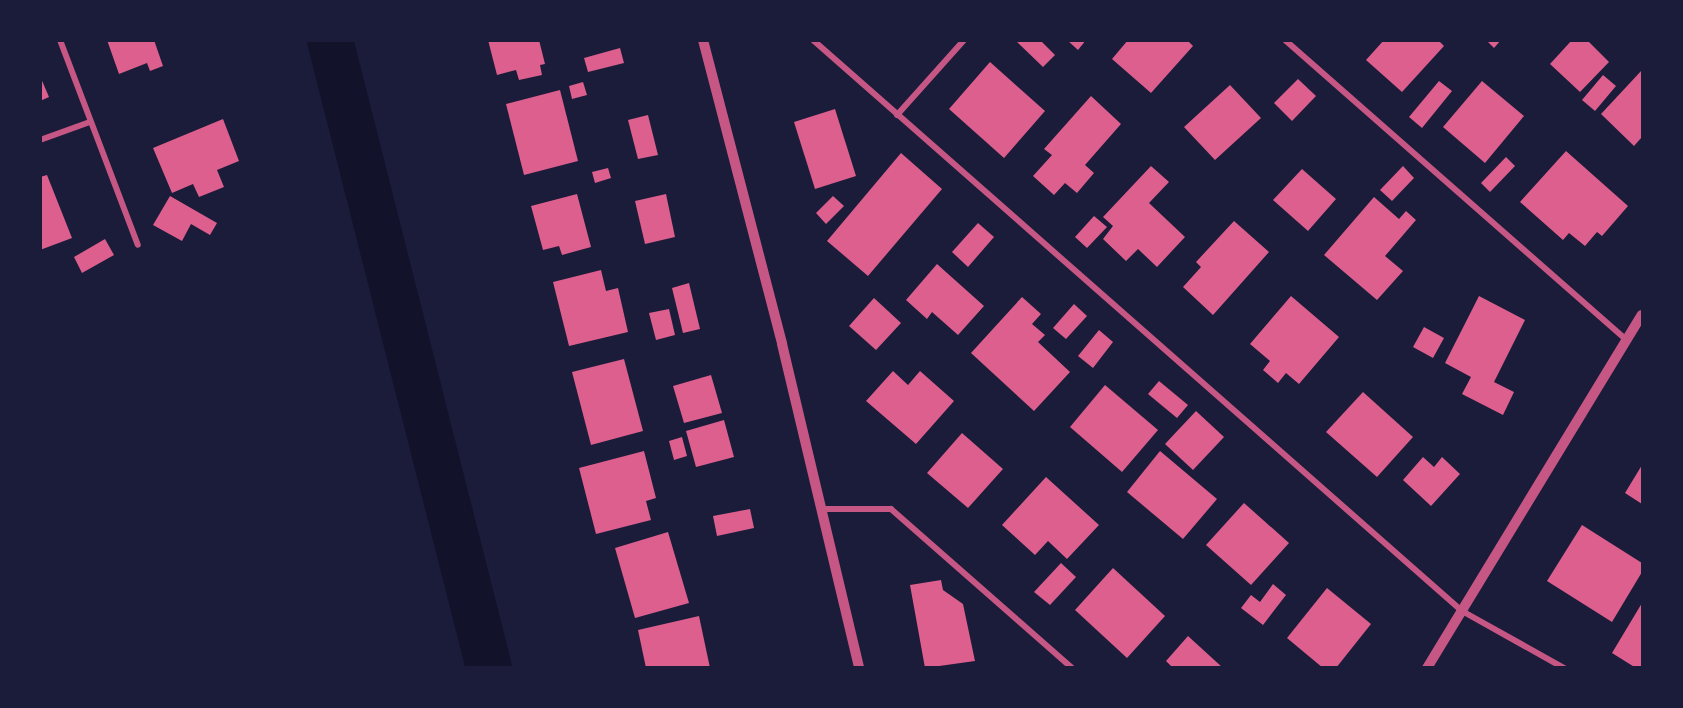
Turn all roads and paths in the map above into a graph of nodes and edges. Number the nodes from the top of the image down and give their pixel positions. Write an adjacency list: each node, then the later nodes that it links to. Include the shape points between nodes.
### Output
1 (60, 40): 7 (street)
2 (703, 40): 12 (street)
3 (813, 40): 6 (street)
4 (964, 40): 6 (street)
5 (1285, 40): 11 (street)
6 (897, 115): 13 (street)
7 (90, 122): 8 (street); 9 (street)
8 (40, 140)
9 (138, 245)
10 (1642, 315): 11 (street)
11 (1627, 341): 13 (street)
12 (821, 509): 14 (street); 15 (street, via 891,509)
13 (1462, 610): 16 (street); 17 (street)
14 (859, 668)
15 (1072, 668)
16 (1427, 668)
17 (1564, 668)

